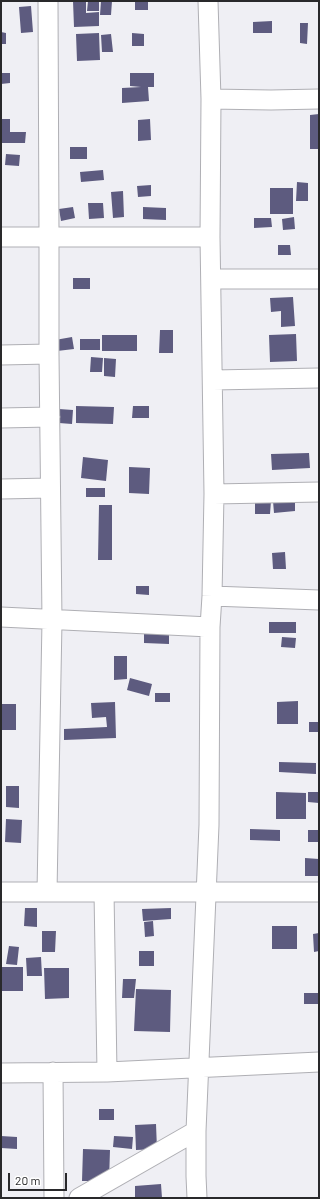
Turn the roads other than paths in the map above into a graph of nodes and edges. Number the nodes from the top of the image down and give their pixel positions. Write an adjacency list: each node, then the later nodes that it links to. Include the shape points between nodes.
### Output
1 (48, 1): 7 (street)
2 (208, 1): 3 (street)
3 (211, 99): 4 (street); 5 (street)
4 (319, 99)
5 (210, 236): 7 (street); 8 (street)
6 (1, 237): 7 (street)
7 (50, 238): 10 (street)
8 (211, 279): 9 (street); 13 (street)
9 (319, 279)
10 (49, 354): 11 (street); 14 (street)
11 (1, 355)
12 (319, 378): 13 (street)
13 (213, 380): 19 (street)
14 (50, 417): 15 (street); 16 (street)
15 (1, 418)
16 (50, 488): 17 (street); 23 (street)
17 (1, 490)
18 (319, 492): 19 (street)
19 (214, 494): 20 (street)
20 (212, 596): 21 (street); 24 (street)
21 (319, 600)
22 (1, 617): 23 (street)
23 (52, 620): 24 (street); 26 (street)
24 (210, 627): 28 (street)
25 (1, 892): 26 (street)
26 (47, 892): 27 (street)
27 (104, 892): 28 (street); 33 (street)
28 (207, 892): 29 (street); 31 (street)
29 (319, 892)
30 (319, 1062): 31 (street)
31 (199, 1069): 33 (street); 35 (street)
32 (53, 1072): 33 (street); 34 (street); 36 (street)
33 (107, 1072)
34 (1, 1073)
35 (196, 1131): 37 (street); 38 (street)
36 (54, 1198)
37 (79, 1198)
38 (198, 1198)

